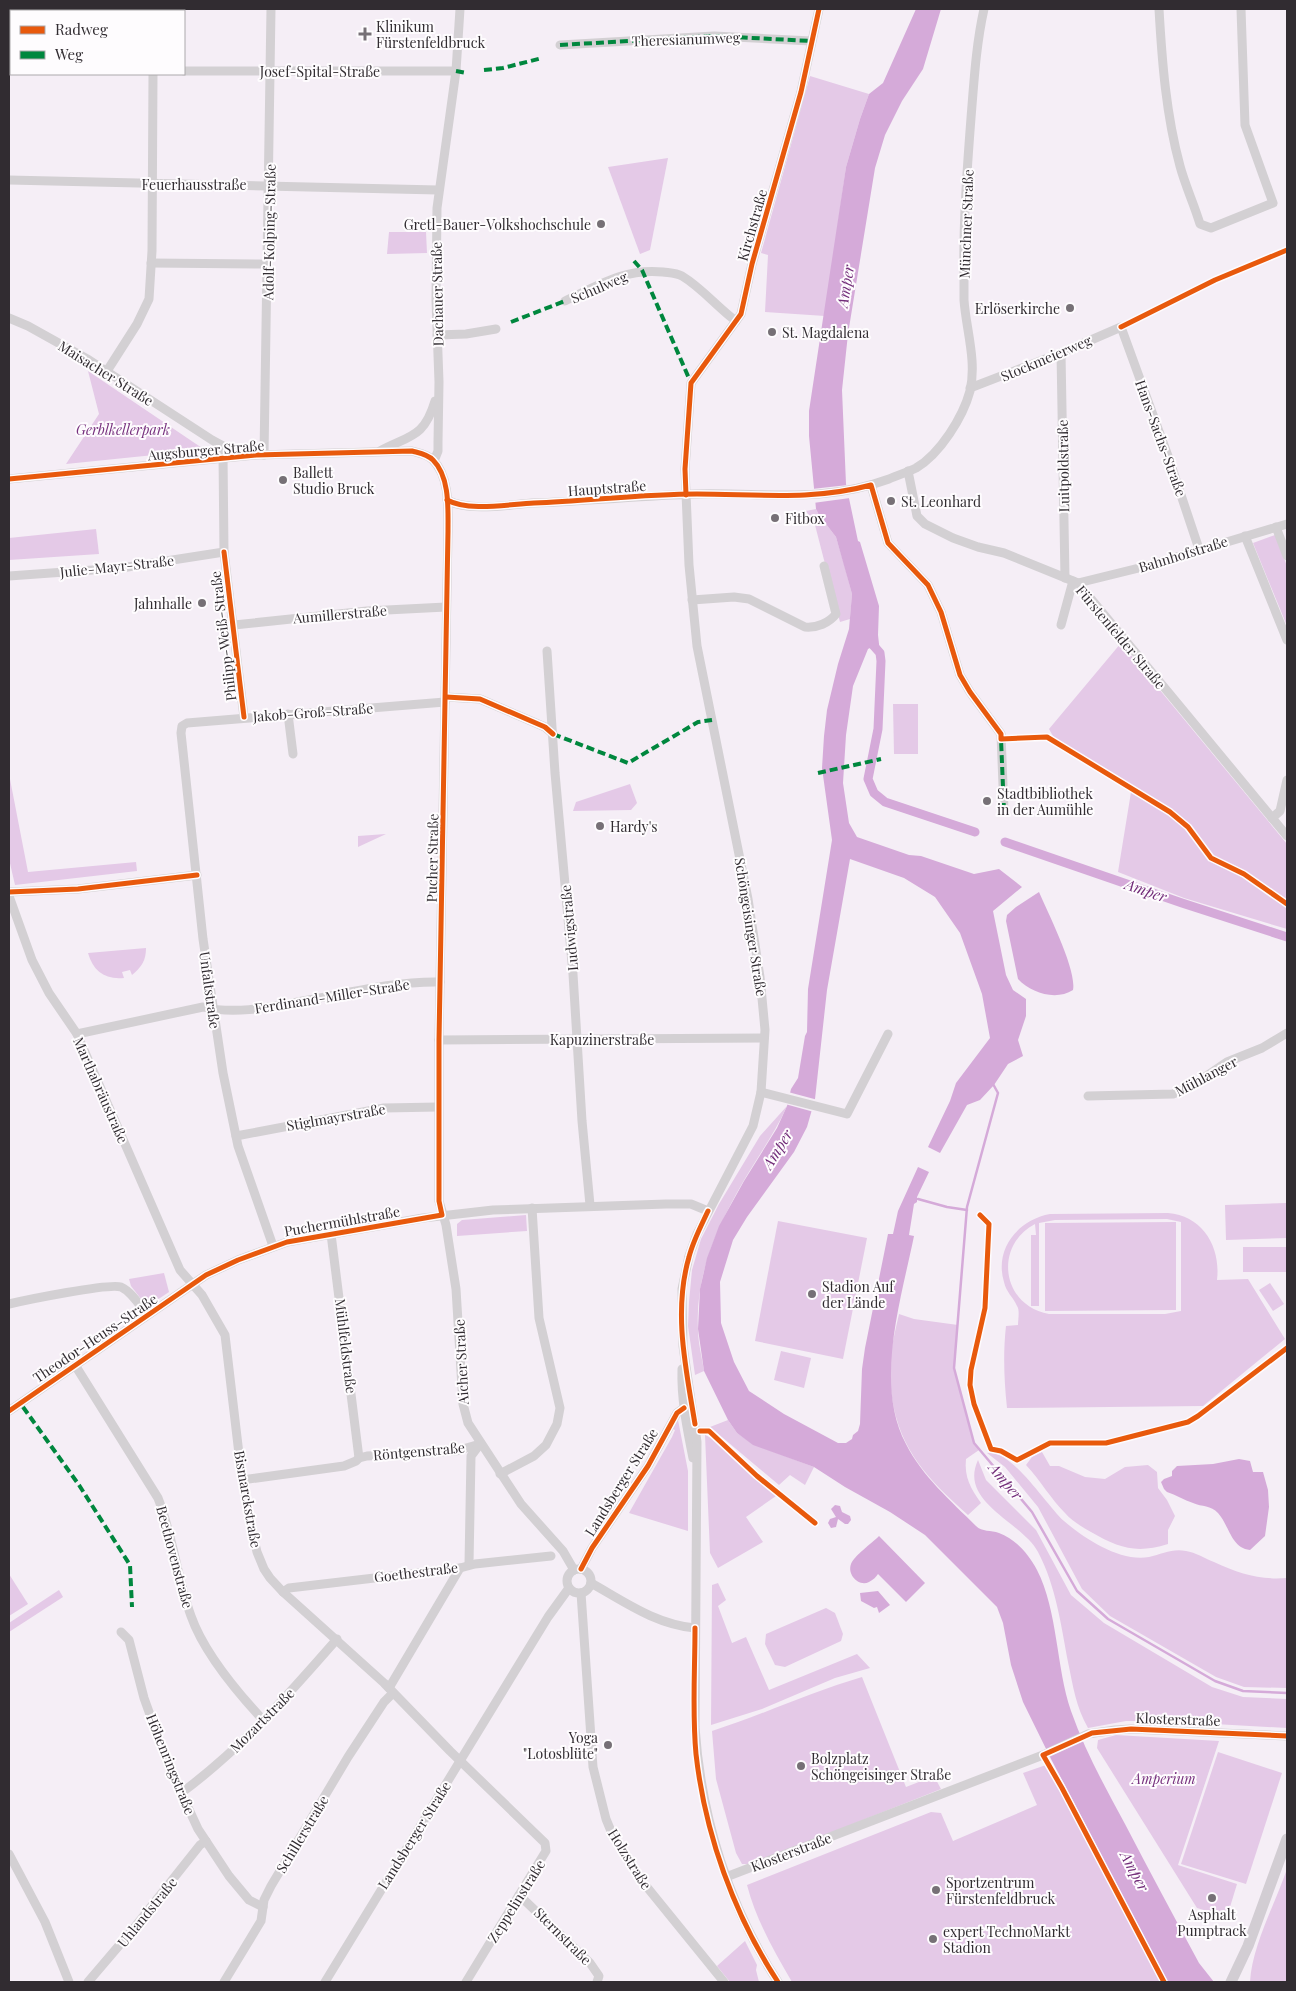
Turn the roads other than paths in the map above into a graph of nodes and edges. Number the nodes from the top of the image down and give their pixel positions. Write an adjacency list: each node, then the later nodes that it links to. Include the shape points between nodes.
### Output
1 (271, 9): 9 (street, Adolf-Kolping-Straße)
2 (460, 9): 10 (street, Dachauer Straße)
3 (819, 9): 7 (street, Kirchstraße)
4 (984, 9): 27 (street, Münchner Straße, via 974,74 966,200 964,300 971,356)
5 (1159, 9): 6 (street, via 1165,82 1180,168 1200,224 1211,228 1273,203 1245,125)
6 (1241, 9)
7 (811, 41): 8 (street, Theresianumweg, via 714,36); 21 (street, Kirchstraße, via 801,92 752,264 744,306)
8 (560, 45)
9 (270, 71): 10 (street, Josef-Spital-Straße); 11 (street, Josef-Spital-Straße); 15 (street, Adolf-Kolping-Straße)
10 (456, 71): 16 (street, Dachauer Straße)
11 (185, 72)
12 (153, 75): 14 (street)
13 (9, 180): 14 (street, Feuerhausstraße)
14 (152, 184): 15 (street, Feuerhausstraße); 17 (street)
15 (269, 184): 16 (street, Feuerhausstraße); 18 (street, Adolf-Kolping-Straße)
16 (438, 190): 24 (street, Dachauer Straße)
17 (151, 263): 18 (street); 26 (street, via 149,299)
18 (268, 264): 31 (street, Adolf-Kolping-Straße)
19 (565, 301): 21 (street, Schulweg, via 618,276 642,270 672,273 689,281)
20 (9, 318): 26 (street, Maisacher Straße)
21 (736, 321): 37 (street, Kirchstraße, via 691,383)
22 (1120, 327): 25 (street, Stockmeierweg); 42 (street, Hans-Sachs-Straße)
23 (496, 330): 24 (street)
24 (437, 335): 28 (street, Dachauer Straße)
25 (1061, 353): 27 (street, Stockmeierweg); 47 (street, Luitpoldstraße)
26 (107, 371): 29 (street, Maisacher Straße)
27 (970, 388): 34 (street, Münchner Straße, via 960,416 938,449)
28 (438, 391): 30 (street, Augsburger Straße, via 429,418 420,431); 33 (street, Dachauer Straße, via 438,451)
29 (222, 446): 31 (street, Maisacher Straße); 32 (street, Philipp-Weiß-Straße)
30 (379, 452): 31 (street, Augsburger Straße); 33 (street, Augsburger Straße, via 412,451)
31 (260, 455): 32 (street, Augsburger Straße)
32 (223, 458): 35 (street, Augsburger Straße); 43 (street, Philipp-Weiß-Straße)
33 (434, 460): 38 (street)
34 (908, 471): 36 (street, Münchner Straße); 47 (street, Fürstenfelder Straße, via 917,516 925,524 940,533 1004,553)
35 (9, 479)
36 (871, 485): 37 (street, Hauptstraße, via 812,496); 61 (street, via 888,543 928,585 941,612 960,675 1001,734)
37 (686, 495): 38 (street, Hauptstraße, via 492,506 456,505); 48 (street, Schöngeisinger Straße)
38 (447, 500): 49 (street, Pucher Straße)
39 (1287, 524): 40 (street, Bahnhofstraße)
40 (1276, 526): 41 (street, Bahnhofstraße); 44 (street)
41 (1245, 536): 42 (street, Bahnhofstraße); 52 (street)
42 (1199, 549): 47 (street, Bahnhofstraße, via 1143,567)
43 (224, 552): 46 (street, Julie-Mayr-Straße, via 121,568); 50 (street, Philipp-Weiß-Straße)
44 (1287, 556)
45 (824, 566): 48 (street, via 836,614 831,620 813,628 749,599)
46 (9, 576)
47 (1072, 580): 51 (street, Luitpoldstraße); 62 (street, Fürstenfelder Straße)
48 (692, 600): 71 (street, Schöngeisinger Straße, via 702,676 749,904 763,1000)
49 (446, 607): 50 (street, Aumillerstraße, via 367,611); 54 (street, Pucher Straße)
50 (234, 625): 56 (street, Philipp-Weiß-Straße)
51 (1061, 625)
52 (1287, 640)
53 (547, 651): 58 (street, Ludwigstraße)
54 (446, 699): 55 (street, Jakob-Groß-Straße); 58 (street, Jakob-Groß-Straße, via 480,699); 66 (street, Pucher Straße)
55 (288, 714): 56 (street, Jakob-Groß-Straße); 59 (street)
56 (244, 717): 57 (street, Jakob-Groß-Straße)
57 (182, 726): 64 (street, Unfaltstraße)
58 (553, 734): 72 (street, Ludwigstraße)
59 (293, 754)
60 (1287, 780): 62 (street, via 1280,811)
61 (1004, 812)
62 (1272, 818): 63 (street, Fürstenfelder Straße)
63 (1287, 836)
64 (197, 876): 65 (street); 67 (street, Unfaltstraße)
65 (9, 894): 68 (street, Marthabräustraße, via 36,970)
66 (440, 982): 67 (street, Ferdinand-Miller-Straße, via 402,983 287,1005); 73 (street, Pucher Straße)
67 (212, 1009): 68 (street, Ferdinand-Miller-Straße, via 204,1007); 77 (street, Unfaltstraße)
68 (77, 1034): 84 (street, Marthabräustraße, via 180,1270)
69 (888, 1034): 74 (street, via 847,1114)
70 (1287, 1034): 75 (street, Mühlanger, via 1218,1066 1192,1086 1173,1094)
71 (764, 1038): 72 (street, Kapuzinerstraße); 74 (street, Schöngeisinger Straße)
72 (577, 1039): 73 (street, Kapuzinerstraße); 78 (street, Ludwigstraße)
73 (439, 1040): 76 (street, Pucher Straße)
74 (761, 1092): 80 (street, Schöngeisinger Straße, via 753,1126)
75 (1088, 1096)
76 (438, 1107): 77 (street, Stiglmayrstraße, via 384,1108); 81 (street, Pucher Straße)
77 (236, 1136): 83 (street, Unfaltstraße)
78 (590, 1205): 79 (street, Puchermühlstraße); 80 (street, Puchermühlstraße, via 691,1204)
79 (532, 1208): 81 (street, Puchermühlstraße); 93 (street, via 539,1318 560,1408 557,1424 546,1445 534,1456)
80 (708, 1211): 87 (street, Schöngeisinger Straße, via 686,1267 682,1294)
81 (442, 1215): 82 (street, Puchermühlstraße); 91 (street, Aicher Straße, via 456,1289 463,1408)
82 (331, 1234): 83 (street, Puchermühlstraße); 92 (street, Mühlfeldstraße)
83 (273, 1246): 84 (street, Puchermühlstraße, via 220,1267)
84 (194, 1283): 86 (street, Theodor-Heuss-Straße); 95 (street, Bismarckstraße, via 225,1336)
85 (9, 1304): 86 (street, via 119,1287 128,1291)
86 (147, 1316): 88 (street, Theodor-Heuss-Straße)
87 (682, 1346): 89 (street, Schöngeisinger Straße); 94 (street, Schöngeisinger Straße, via 697,1442)
88 (75, 1365): 90 (street, Theodor-Heuss-Straße); 107 (street, Beethovenstraße, via 158,1498 197,1629 214,1660)
89 (684, 1408): 94 (street, Schöngeisinger Straße); 98 (street, Landsberger Straße, via 677,1413 648,1466)
90 (9, 1411)
91 (480, 1444): 92 (street, Röntgenstraße, via 456,1451); 93 (street, Aicher Straße); 97 (street, via 471,1456)
92 (359, 1458): 95 (street, Röntgenstraße, via 344,1466)
93 (500, 1474): 98 (street, Aicher Straße, via 526,1510)
94 (697, 1476): 103 (street, Schöngeisinger Straße)
95 (242, 1480): 101 (street, Bismarckstraße, via 257,1552 267,1574)
96 (551, 1556): 97 (street, Goethestraße)
97 (465, 1566): 101 (street, Goethestraße, via 289,1588); 106 (street, Schillerstraße)
98 (578, 1570): 99 (street, via 588,1573); 100 (street, via 568,1578)
99 (591, 1583): 102 (street); 103 (street, via 655,1619)
100 (569, 1588): 102 (street); 109 (street, Landsberger Straße)
101 (283, 1592): 105 (street, Bismarckstraße)
102 (581, 1593): 123 (street, Holzstraße, via 594,1767 613,1836 642,1881)
103 (695, 1628): 114 (street, Schöngeisinger Straße, via 696,1755 705,1807)
104 (121, 1632): 110 (street, Höhenringstraße, via 129,1640 156,1733)
105 (337, 1639): 106 (street, Bismarckstraße); 107 (street, Mozartstraße)
106 (391, 1690): 109 (street, Bismarckstraße); 116 (street, Schillerstraße, via 289,1854)
107 (263, 1720): 110 (street, Mozartstraße)
108 (1287, 1736): 114 (street, Klosterstraße, via 1131,1729 1092,1733 1048,1753)
109 (460, 1760): 115 (street, Zeppelinstraße, via 545,1843 546,1851); 120 (street, Landsberger Straße)
110 (181, 1794): 112 (street, Höhenringstraße)
111 (1287, 1839): 125 (main road, via 1248,1946)
112 (206, 1841): 116 (street, Höhenringstraße, via 248,1900); 118 (street, Uhlandstraße)
113 (9, 1854): 117 (street, via 45,1922)
114 (726, 1876): 124 (street, Schöngeisinger Straße, via 744,1921)
115 (520, 1895): 121 (street, Zeppelinstraße); 122 (street, Sternstraße, via 590,1963 599,1976)
116 (263, 1907): 119 (street, Schillerstraße, via 261,1921)
117 (69, 1982)
118 (88, 1982)
119 (224, 1982)
120 (325, 1982)
121 (466, 1982)
122 (597, 1982)
123 (724, 1982)
124 (778, 1982)
125 (1231, 1982)

